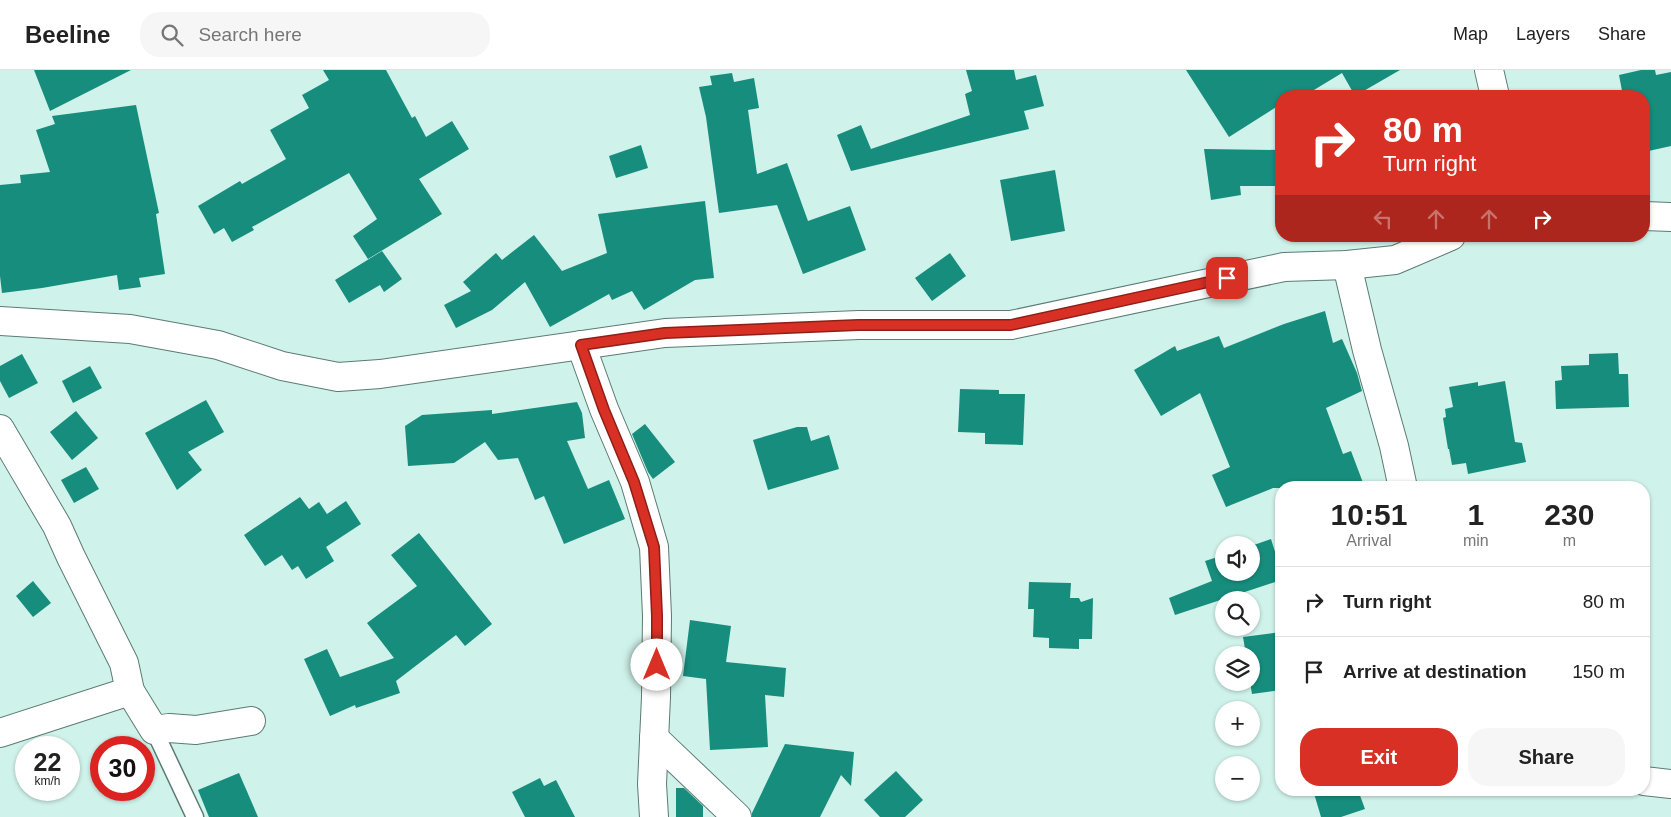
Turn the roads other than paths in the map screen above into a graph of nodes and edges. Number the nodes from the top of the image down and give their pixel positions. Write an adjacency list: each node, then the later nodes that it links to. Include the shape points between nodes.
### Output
1 (1489, 70): 2 (street)
2 (1493, 90)
3 (1650, 216): 4 (street)
4 (1671, 217)
5 (1437, 242): 6 (street, via 1395,260)
6 (1347, 265): 8 (street, via 1284,267 1011,325 858,325 665,333); 10 (street)
7 (0, 321): 8 (street, via 130,329 218,345 282,366 338,376 425,369)
8 (581, 345): 15 (street, via 634,482 654,547 657,616)
9 (0, 429): 11 (street, via 57,526 124,663)
10 (1402, 481)
11 (130, 691): 13 (street); 14 (street)
12 (251, 721): 13 (street, via 196,730)
13 (154, 730): 18 (lane)
14 (0, 732)
15 (654, 738): 19 (street); 20 (street)
16 (1650, 782): 17 (street)
17 (1671, 784)
18 (195, 817)
19 (654, 817)
20 (738, 817)

